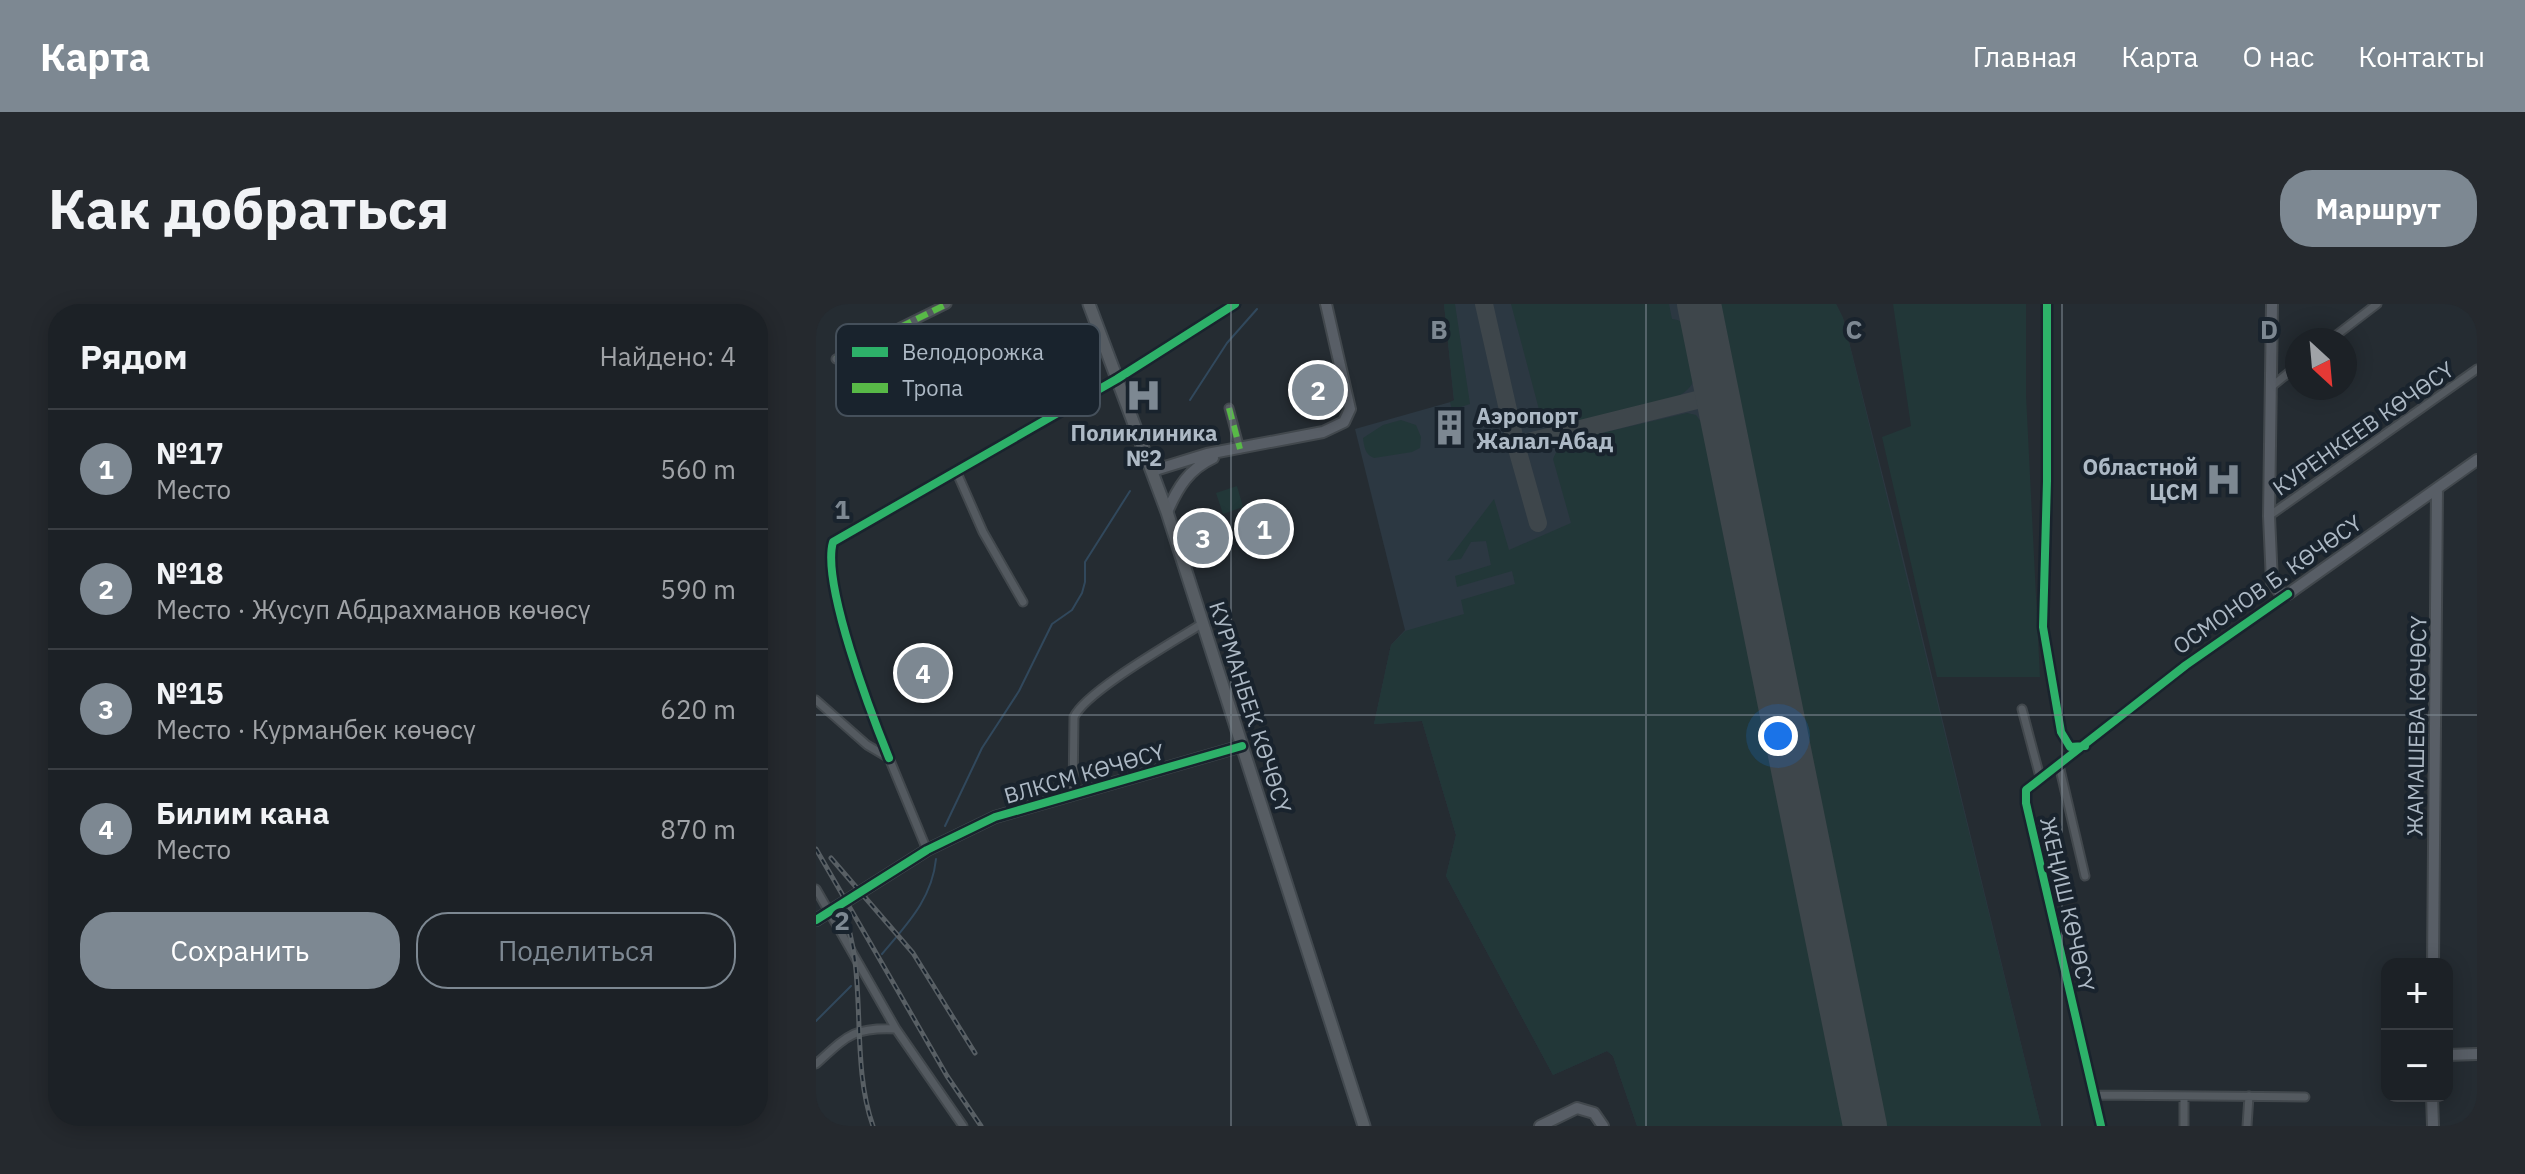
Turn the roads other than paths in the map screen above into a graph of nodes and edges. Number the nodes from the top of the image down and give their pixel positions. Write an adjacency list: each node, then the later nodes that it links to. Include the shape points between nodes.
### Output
1 (947, 304): 8 (street)
2 (1089, 304): 9 (main road, КУРМАНБЕК КӨЧӨСҮ)
3 (1235, 304): 14 (street)
4 (1326, 304): 19 (main road, via 1349,417 1323,432)
5 (2047, 304): 33 (street, via 2043,627 2061,732 2070,747)
6 (2272, 304): 15 (main road)
7 (2377, 304): 10 (street)
8 (907, 324)
9 (1096, 324)
10 (2346, 328)
11 (1100, 333): 14 (main road, КУРМАНБЕК КӨЧӨСҮ)
12 (2477, 369): 26 (street, КУРЕНКЕЕВ КӨЧӨСҮ)
13 (2285, 376): 15 (street)
14 (1117, 379): 16 (street); 22 (main road, КУРМАНБЕК КӨЧӨСҮ)
15 (2271, 387): 26 (main road)
16 (1100, 389)
17 (1229, 408): 19 (street)
18 (1054, 416): 23 (street)
19 (1240, 449): 20 (main road)
20 (1226, 452): 22 (main road); 25 (main road, via 1189,474)
21 (2477, 460): 24 (main road, ОСМОНОВ Б. КӨЧӨСҮ)
22 (1152, 471): 25 (main road, КУРМАНБЕК КӨЧӨСҮ)
23 (957, 473): 28 (street); 34 (street, via 833,542 831,550 836,598)
24 (2437, 489): 27 (main road, ОСМОНОВ Б. КӨЧӨСҮ); 43 (main road, ЖАМАШЕВА КӨЧӨСҮ)
25 (1167, 512): 29 (main road, КУРМАНБЕК КӨЧӨСҮ)
26 (2269, 516): 27 (main road, via 2272,582)
27 (2288, 594): 33 (street, ОСМОНОВ Б. КӨЧӨСҮ, via 2186,665)
28 (1023, 602)
29 (1203, 623): 32 (main road, КУРМАНБЕК КӨЧӨСҮ); 37 (street, via 1078,709)
30 (816, 700): 34 (street)
31 (2022, 709): 36 (street)
32 (1242, 746): 37 (main road, ВЛКСМ КӨЧӨСҮ); 54 (main road, КУРМАНБЕК КӨЧӨСҮ)
33 (2085, 746): 35 (street)
34 (889, 758): 38 (street)
35 (2059, 765): 36 (street); 39 (street)
36 (2040, 777): 48 (street, ЖЕҢИШ КӨЧӨСҮ, via 2026,790 2026,803)
37 (1073, 795): 38 (main road, ВЛКСМ КӨЧӨСҮ, via 995,817)
38 (927, 850): 41 (main road, ВЛКСМ КӨЧӨСҮ)
39 (2085, 876)
40 (816, 889): 41 (street)
41 (829, 912): 42 (main road, ВЛКСМ КӨЧӨСҮ); 44 (street)
42 (816, 920)
43 (2433, 958)
44 (896, 1029): 47 (street, via 859,1030); 53 (street)
45 (2477, 1054): 46 (main road)
46 (2453, 1055)
47 (816, 1064)
48 (2094, 1095): 49 (street); 57 (street, ЖЕҢИШ КӨЧӨСҮ)
49 (2184, 1096): 50 (street); 58 (street)
50 (2249, 1096): 51 (street); 59 (street)
51 (2305, 1097)
52 (2432, 1102): 60 (main road)
53 (963, 1126)
54 (1364, 1126)
55 (1540, 1126): 56 (main road, via 1577,1108 1594,1113)
56 (1603, 1126)
57 (2101, 1126)
58 (2184, 1126)
59 (2247, 1126)
60 (2433, 1126)

